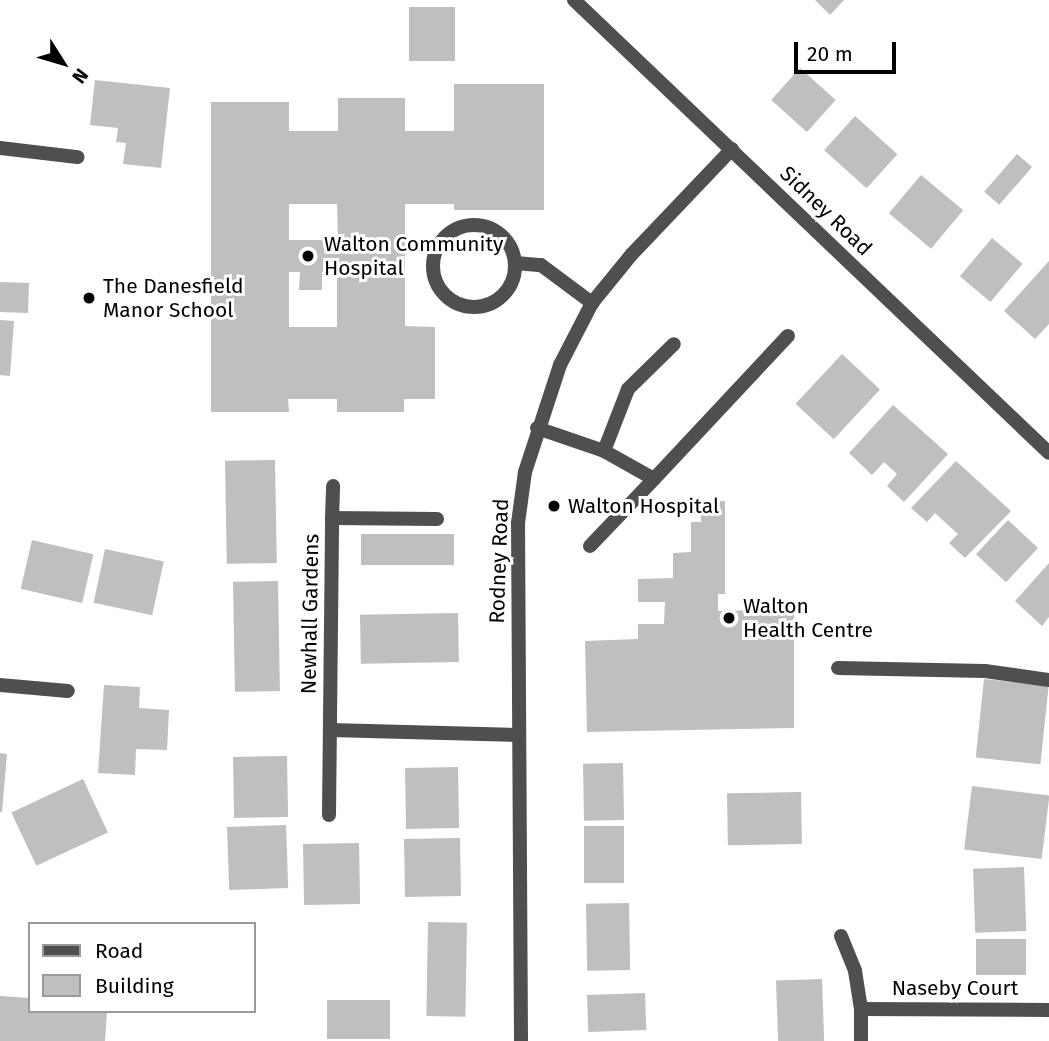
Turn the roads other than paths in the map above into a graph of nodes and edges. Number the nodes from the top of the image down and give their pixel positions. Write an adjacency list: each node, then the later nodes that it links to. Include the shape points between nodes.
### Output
1 (574, 0): 3 (street, Sidney Road)
2 (0, 148): 4 (street)
3 (732, 149): 6 (street, Rodney Road); 11 (street, Sidney Road)
4 (77, 157)
5 (516, 263): 5 (street, via 508,291 484,307 470,308 450,300 436,284 433,270 440,242 464,226 478,225 504,237); 6 (street, via 541,265)
6 (592, 303): 9 (street, Rodney Road, via 560,365)
7 (788, 335): 12 (street)
8 (674, 344): 10 (street, via 628,389)
9 (537, 428): 10 (street); 22 (street, Rodney Road, via 517,523)
10 (604, 451): 12 (street)
11 (1049, 453)
12 (654, 479): 16 (street)
13 (333, 486): 14 (street)
14 (332, 518): 15 (street, Newhall Gardens); 21 (street, Newhall Gardens)
15 (437, 519)
16 (590, 546)
17 (838, 668): 18 (street, via 985,671)
18 (1049, 680)
19 (0, 685): 20 (street)
20 (68, 691)
21 (330, 730): 22 (street); 23 (street, Newhall Gardens)
22 (517, 735): 27 (street, Rodney Road)
23 (328, 815)
24 (841, 936): 25 (street, via 856,971)
25 (861, 1009): 26 (street, Naseby Court); 28 (street)
26 (1049, 1010)
27 (521, 1041)
28 (861, 1041)

